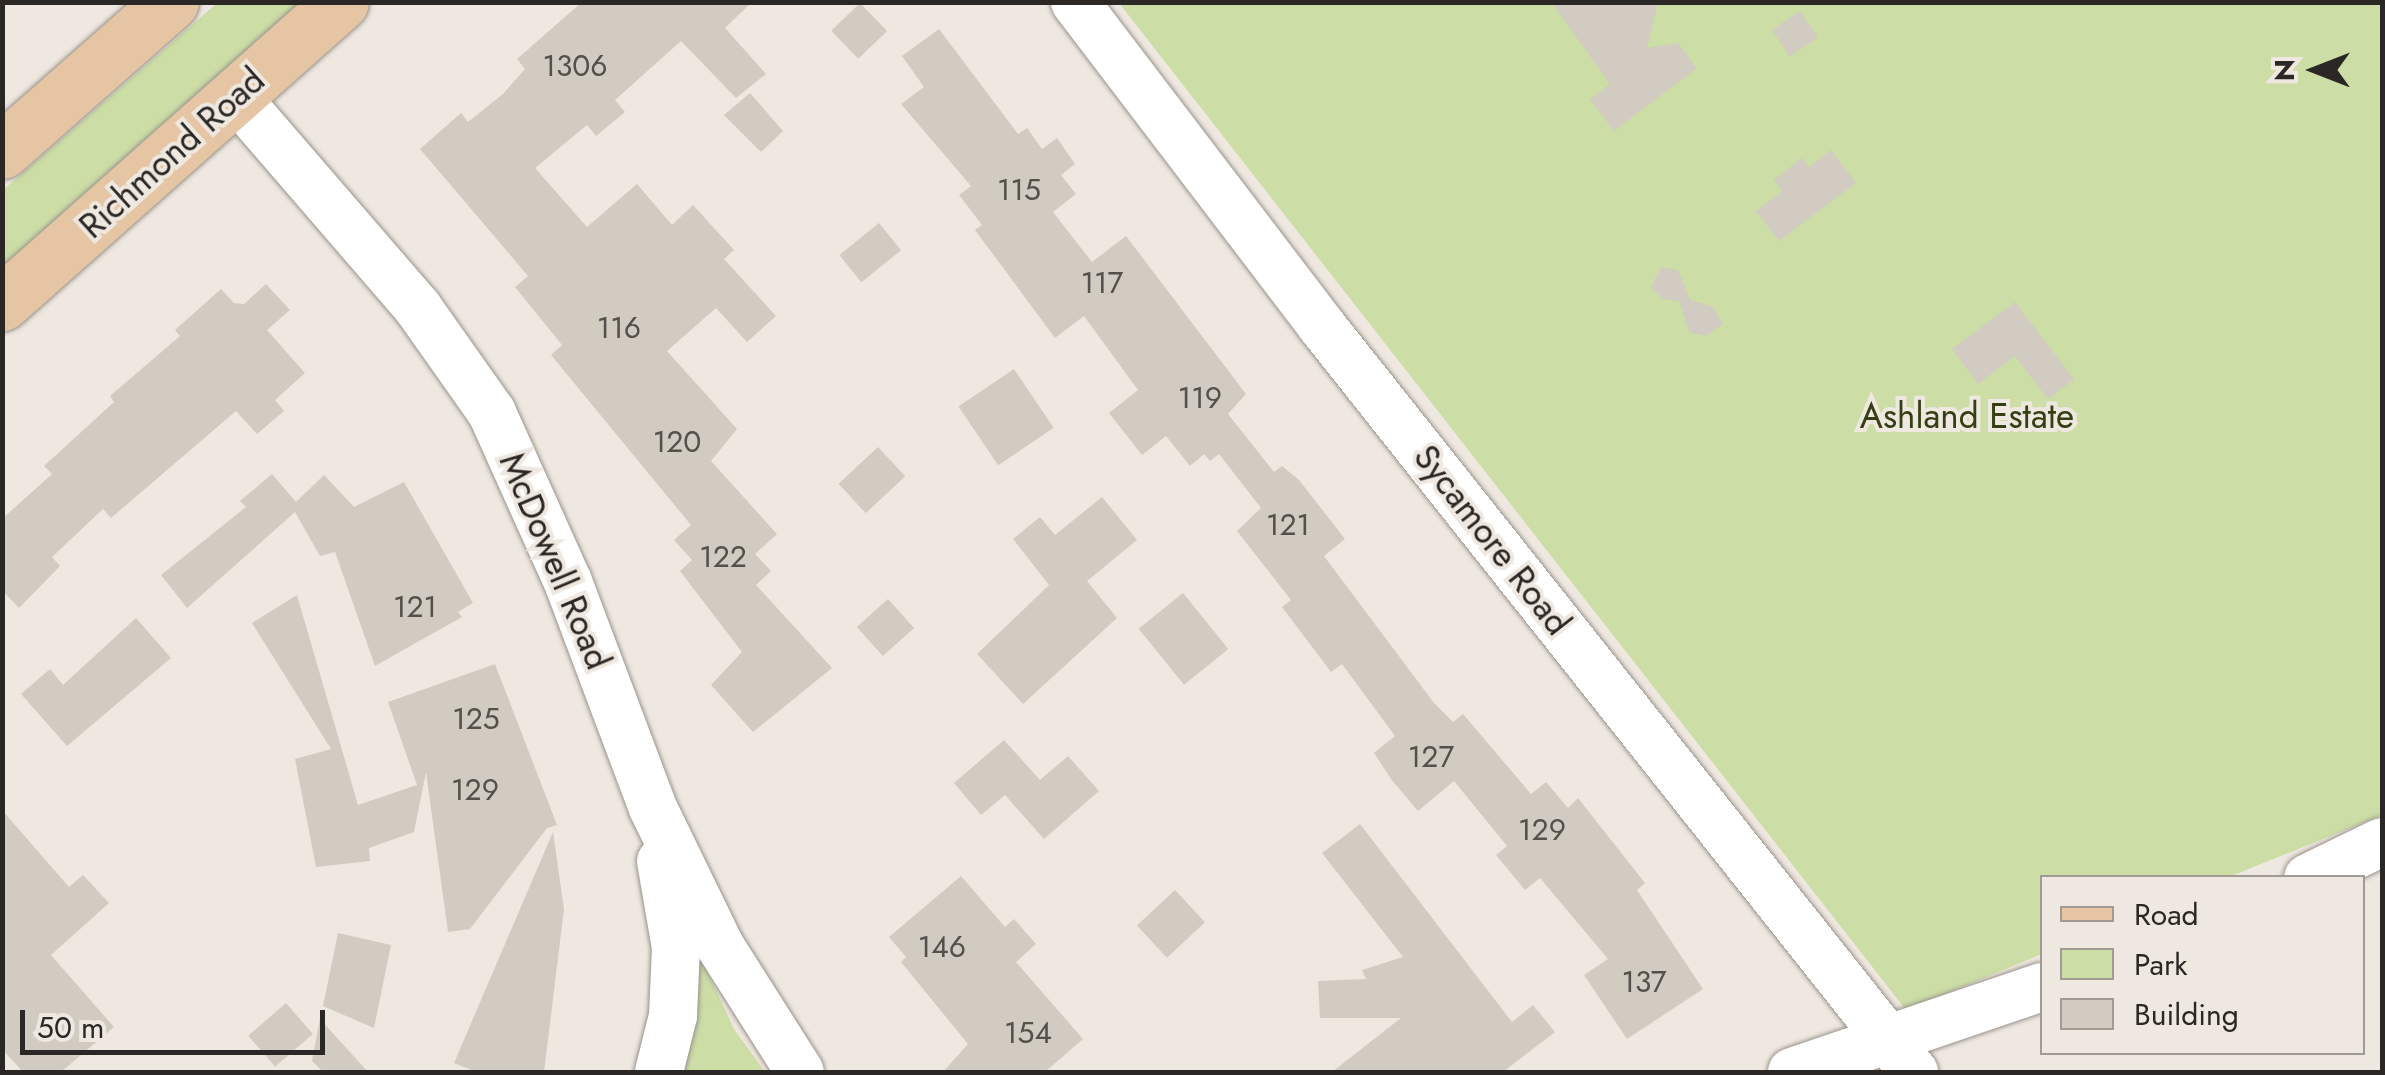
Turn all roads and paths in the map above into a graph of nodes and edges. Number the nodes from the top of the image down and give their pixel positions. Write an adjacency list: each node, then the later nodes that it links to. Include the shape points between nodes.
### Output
1 (171, 2): 5 (main road)
2 (341, 2): 4 (main road, Richmond Road)
3 (1076, 2): 11 (street, Sycamore Road, via 1321,325)
4 (236, 97): 6 (main road, Richmond Road); 7 (street, McDowell Road, via 418,308 492,412 568,582)
5 (2, 151)
6 (2, 303)
7 (652, 808): 12 (street, via 676,948 673,1016); 13 (street, McDowell Road, via 720,946)
8 (2382, 842): 9 (street)
9 (2314, 875)
10 (2040, 987): 11 (street)
11 (1902, 1056): 14 (street)
12 (660, 1072)
13 (800, 1072)
14 (1792, 1072)

